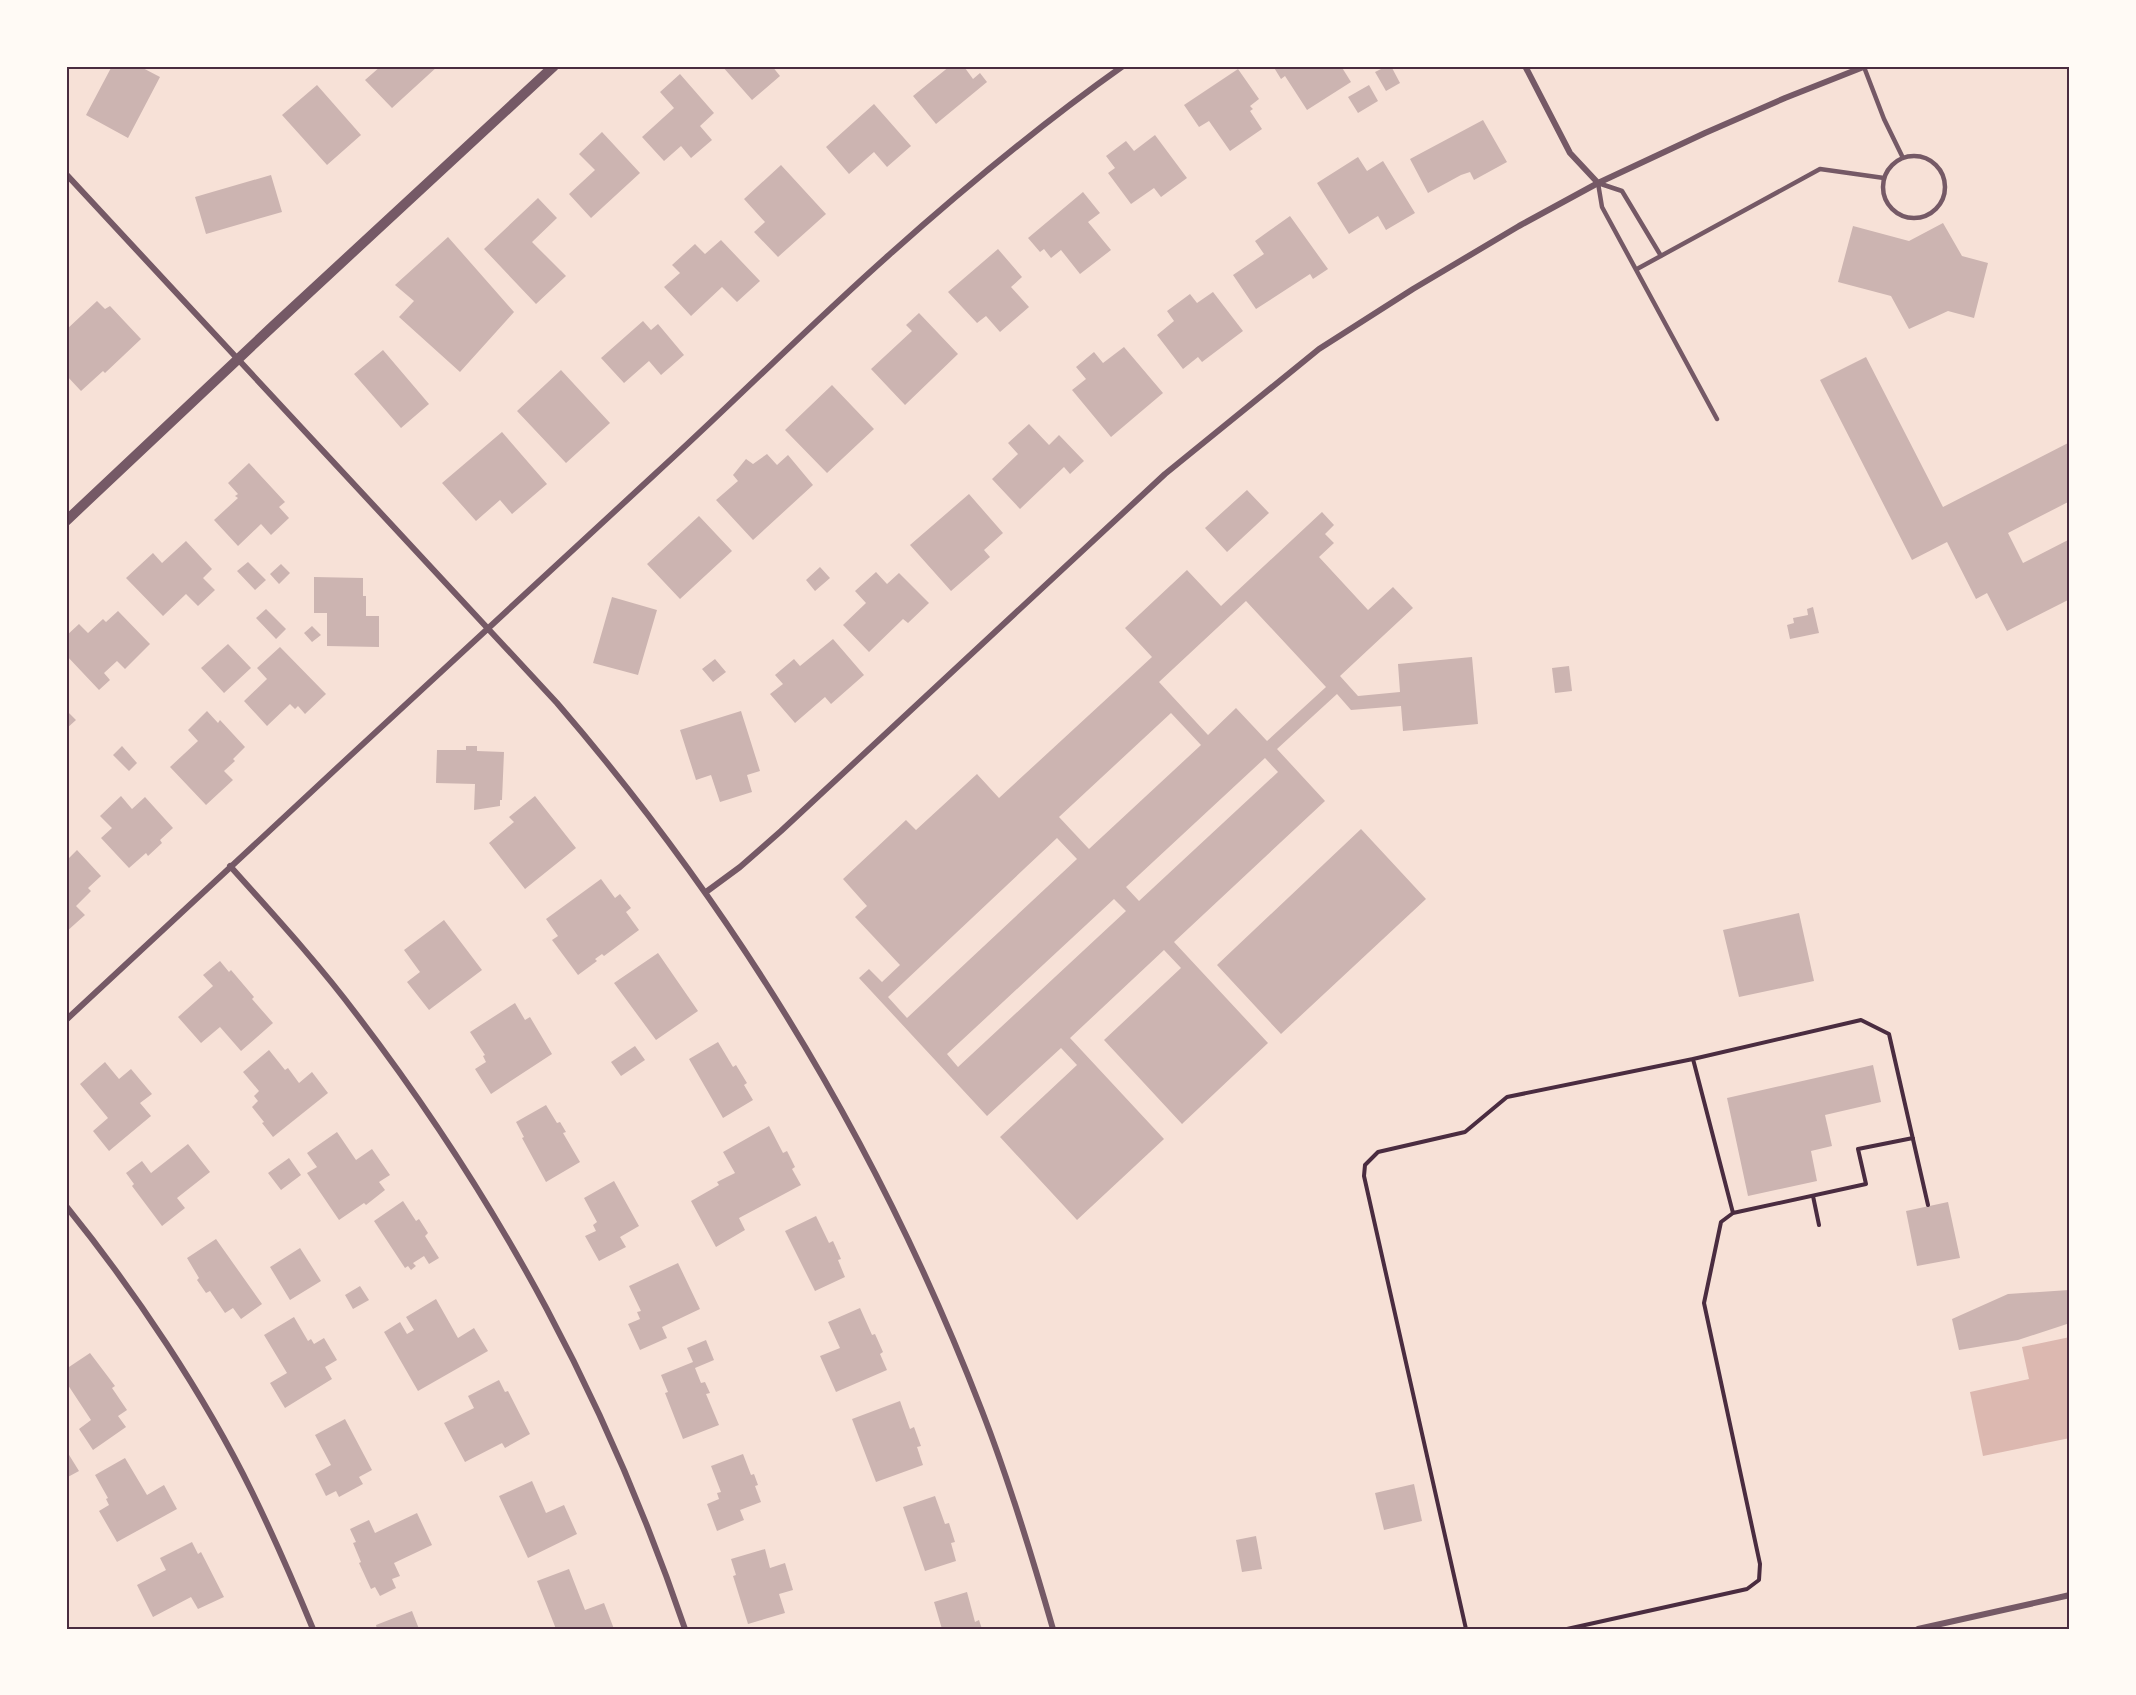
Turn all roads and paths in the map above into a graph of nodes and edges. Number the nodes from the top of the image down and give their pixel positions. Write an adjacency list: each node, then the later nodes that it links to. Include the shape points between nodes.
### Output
1 (554, 66): 11 (street)
2 (1123, 66): 14 (street, via 1054,116 887,256)
3 (1525, 66): 8 (street, via 1570,153)
4 (1865, 66): 5 (lane); 8 (street)
5 (1903, 158): 7 (lane, via 1895,162); 7 (lane, via 1924,157 1940,170 1945,189 1936,207 1918,217 1898,214 1885,198)
6 (66, 174): 11 (street)
7 (1884, 178): 9 (lane, via 1820,169)
8 (1598, 183): 9 (lane, via 1622,191); 10 (lane, via 1602,207); 16 (street, via 1403,295 1319,349 1269,388 1165,474 781,831)
9 (1662, 256): 10 (lane)
10 (1637, 269): 12 (lane)
11 (239, 359): 13 (street); 14 (street)
12 (1717, 419)
13 (66, 521)
14 (489, 628): 15 (street); 16 (street, via 604,759)
15 (230, 866): 17 (street); 27 (street, via 356,1013 490,1207 605,1423)
16 (706, 892): 28 (street, via 799,1036 855,1133 903,1229 989,1429)
17 (66, 1020)
18 (1693, 1059): 19 (path, via 1861,1020 1889,1034); 23 (path); 29 (path, via 1507,1097 1465,1132 1378,1152 1365,1165 1364,1176)
19 (1912, 1138): 20 (path, via 1858,1149 1866,1184); 21 (path)
20 (1813, 1196): 23 (path); 24 (path)
21 (1928, 1205)
22 (66, 1206): 26 (street, via 110,1264 208,1412 252,1491)
23 (1732, 1213): 30 (path, via 1722,1222 1704,1303 1760,1564 1760,1580 1747,1589)
24 (1819, 1225)
25 (2070, 1595): 31 (street)
26 (313, 1629)
27 (685, 1629)
28 (1053, 1629)
29 (1466, 1629)
30 (1567, 1629)
31 (1918, 1629)

